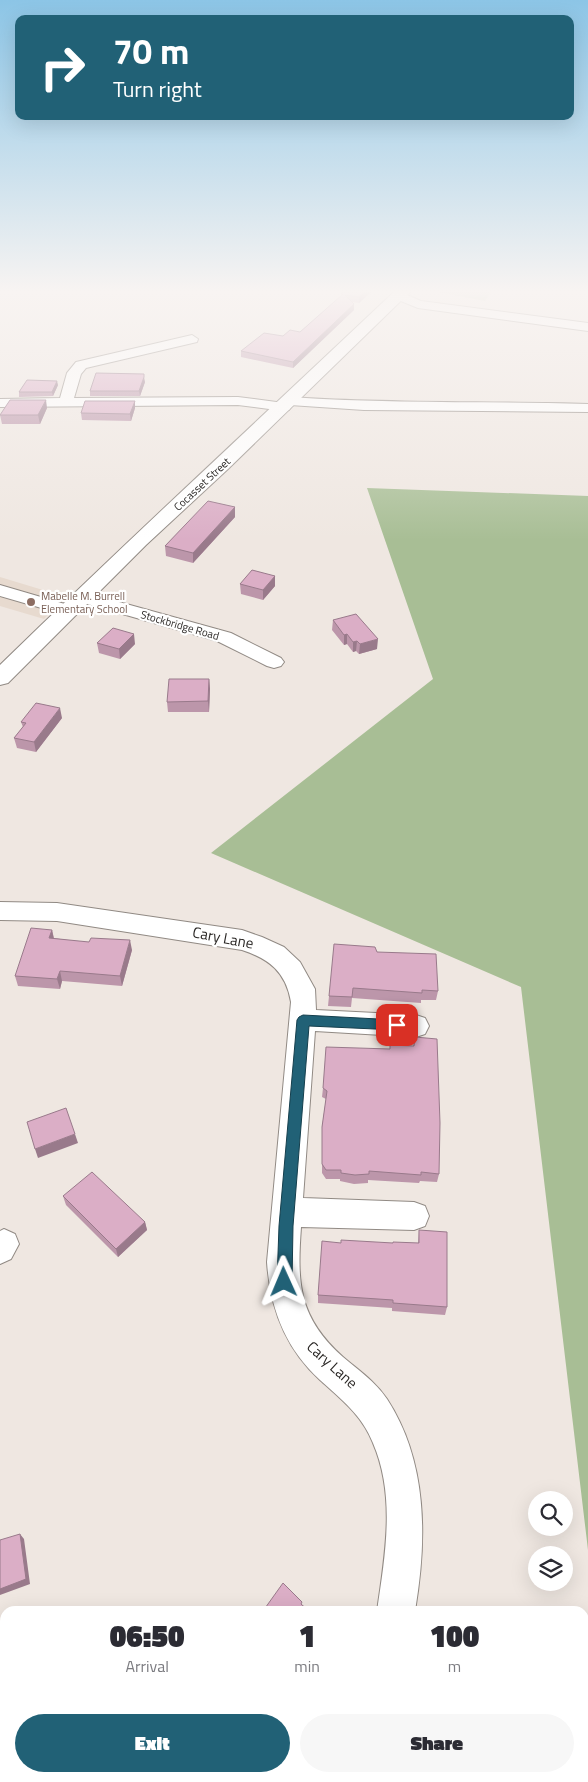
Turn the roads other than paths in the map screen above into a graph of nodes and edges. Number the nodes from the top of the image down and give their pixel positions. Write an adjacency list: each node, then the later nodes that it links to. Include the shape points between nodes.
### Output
1 (74, 373): 4 (street)
2 (319, 373): 5 (main road, Cocasset Street)
3 (0, 403): 4 (street)
4 (66, 403): 5 (street)
5 (287, 404): 6 (street); 8 (main road, Cocasset Street)
6 (588, 408)
7 (0, 590): 9 (street)
8 (83, 597): 9 (main road, Cocasset Street); 10 (street, Stockbridge Road, via 224,637)
9 (69, 611): 11 (main road, Cocasset Street)
10 (274, 662)
11 (0, 678)
12 (0, 911): 13 (street, Cary Lane, via 57,912 258,944 281,957 297,976 303,989)
13 (303, 1020): 14 (street); 15 (street, Cary Lane)
14 (416, 1026)
15 (287, 1212): 16 (street); 17 (street, Cary Lane, via 284,1282 295,1324 303,1340 361,1392 375,1410 385,1426 400,1468 403,1556)
16 (414, 1216)
17 (397, 1606)

